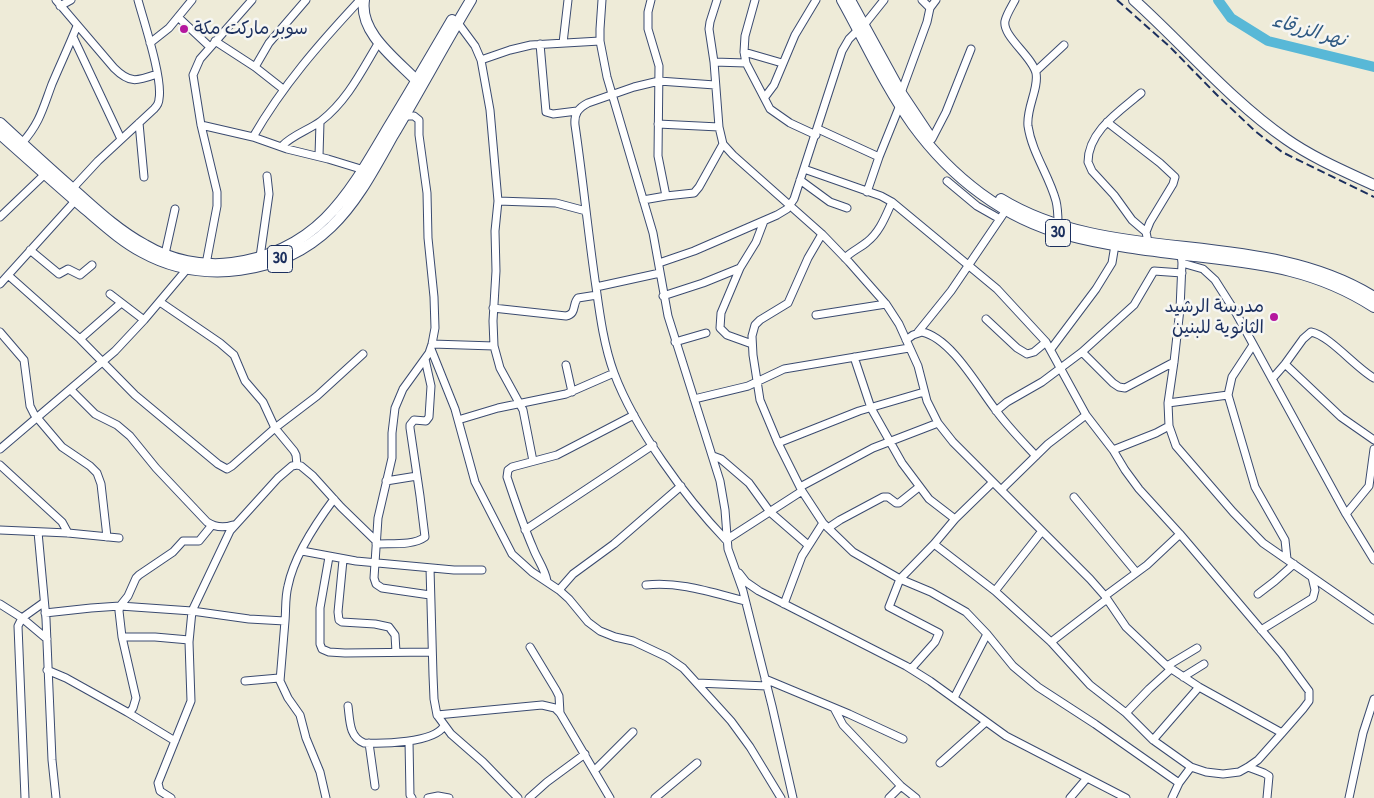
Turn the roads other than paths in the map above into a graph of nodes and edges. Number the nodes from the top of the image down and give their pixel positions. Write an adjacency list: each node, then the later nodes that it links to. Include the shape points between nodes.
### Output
1 (71, 0): 22 (street)
2 (138, 0): 32 (street)
3 (192, 0): 25 (street)
4 (252, 0): 34 (street)
5 (306, 0): 43 (street, via 269,44)
6 (360, 0): 49 (street)
7 (364, 0): 31 (main road, via 365,17)
8 (471, 0): 23 (main road, 30)
9 (568, 0): 33 (street)
10 (602, 0): 30 (street)
11 (651, 0): 47 (street, via 648,29 659,66)
12 (717, 0): 40 (street, via 709,29)
13 (755, 0): 38 (street)
14 (816, 0): 42 (street)
15 (842, 0): 28 (main road, 30)
16 (850, 0): 28 (main road, 30)
17 (884, 0): 28 (street)
18 (922, 0): 24 (street)
19 (936, 0): 24 (street)
20 (1015, 0): 44 (street, via 1005,27)
21 (1134, 0): 81 (main road, via 1281,136 1323,161)
22 (58, 3): 27 (street)
23 (463, 6): 26 (main road, 30); 46 (main road, 30)
24 (930, 8): 50 (street)
25 (178, 17): 32 (street); 34 (street)
26 (458, 23): 39 (street); 56 (main road, 30)
27 (78, 26): 29 (street); 45 (street, via 124,77 140,80)
28 (861, 27): 50 (main road, 30); 54 (main road, 30); 64 (street, via 842,51)
29 (73, 37): 67 (street); 69 (street, via 37,124)
30 (600, 41): 33 (street); 52 (street)
31 (379, 42): 46 (main road); 57 (street, via 349,93)
32 (150, 43): 45 (street)
33 (563, 43): 35 (street)
34 (212, 44): 43 (street); 62 (street, via 197,62 193,75)
35 (540, 44): 39 (street); 55 (street, via 546,112)
36 (1064, 45): 44 (street)
37 (971, 50): 68 (street)
38 (744, 52): 41 (street); 42 (street)
39 (481, 60): 85 (street, via 490,110)
40 (714, 62): 41 (street); 48 (street)
41 (746, 63): 53 (street)
42 (782, 63): 53 (street, via 774,85)
43 (255, 67): 49 (street)
44 (1036, 71): 97 (street, via 1028,128 1057,203)
45 (157, 74): 59 (street, via 159,100)
46 (417, 81): 75 (main road, 30)
47 (659, 81): 48 (street); 52 (street); 61 (street)
48 (715, 85): 63 (street)
49 (283, 89): 66 (street)
50 (901, 93): 68 (main road, 30)
51 (1141, 93): 58 (street)
52 (612, 94): 55 (street); 86 (street)
53 (765, 97): 64 (street, via 775,113 796,126)
54 (900, 105): 73 (street); 94 (main road, 30, via 944,162)
55 (577, 111): 92 (street, via 574,125)
56 (405, 116): 111 (main road, 30, via 356,197 335,223 312,242 277,260 245,270); 137 (street, via 419,120 435,311)
57 (320, 122): 71 (street); 72 (street)
58 (1107, 122): 99 (street, via 1089,152 1089,167); 99 (street, via 1175,177 1150,222)
59 (139, 123): 67 (street); 78 (street)
60 (0, 124): 69 (main road, 30)
61 (658, 124): 63 (street); 84 (street, via 659,162)
62 (201, 125): 66 (street); 108 (street, via 218,192)
63 (718, 126): 70 (street)
64 (817, 132): 73 (street); 74 (street)
65 (0, 134): 76 (main road, 30)
66 (254, 137): 71 (street)
67 (121, 139): 82 (street)
68 (932, 139): 97 (main road, 30, via 968,176 993,194 1026,212)
69 (22, 143): 82 (main road, 30)
70 (723, 144): 84 (street, via 694,193); 89 (street)
71 (282, 146): 72 (street)
72 (319, 156): 75 (street)
73 (879, 157): 83 (street)
74 (804, 169): 79 (street); 83 (street)
75 (364, 170): 103 (main road, 30, via 348,194 318,226 299,241)
76 (45, 174): 87 (main road, 30); 95 (street)
77 (267, 176): 103 (street, via 268,194)
78 (144, 178)
79 (800, 180): 89 (street); 90 (street, via 830,202)
80 (947, 181): 94 (street, via 972,202)
81 (1374, 185)
82 (72, 188): 93 (main road, 30)
83 (867, 192): 88 (street)
84 (666, 196): 86 (street)
85 (498, 200): 92 (street, via 556,203); 124 (street, via 494,231)
86 (643, 200): 106 (street)
87 (75, 201): 93 (main road, 30); 101 (street)
88 (892, 202): 104 (street, via 872,238); 109 (street)
89 (790, 206): 96 (street); 98 (street)
90 (847, 208)
91 (175, 209): 102 (street)
92 (586, 210): 116 (street)
93 (94, 213): 102 (main road, 30, via 135,240); 111 (main road, 30, via 122,240 143,253)
94 (1003, 214): 100 (main road, 30, via 1060,233); 109 (street)
95 (0, 217)
96 (764, 221): 106 (street); 110 (street)
97 (1058, 224): 99 (main road, 30, via 1094,234)
98 (822, 234): 104 (street); 135 (street, via 792,297 784,307 755,325)
99 (1147, 237): 119 (main road, 30, via 1290,262 1327,274)
100 (1115, 245): 105 (main road, 30); 140 (street, via 1112,263)
101 (30, 250): 107 (street, via 59,274 68,269 80,276); 114 (street)
102 (165, 254): 108 (main road, 30)
103 (260, 257): 108 (main road, 30)
104 (845, 258): 122 (street)
105 (1181, 258): 113 (street); 123 (main road, 30, via 1247,262 1301,273 1333,284); 136 (street, via 1211,275)
106 (659, 263): 112 (street)
107 (92, 264)
108 (206, 264)
109 (969, 265): 129 (street); 134 (street, via 997,289)
110 (740, 268): 118 (street); 135 (street, via 721,313 720,328 727,335)
111 (187, 269): 120 (street)
112 (660, 273): 116 (street); 118 (street)
113 (1182, 273): 141 (street, via 1154,271 1134,305); 146 (street)
114 (8, 275): 115 (street); 131 (street)
115 (0, 284)
116 (596, 291): 124 (street, via 578,298 573,312 566,316); 150 (street)
117 (110, 294): 121 (street)
118 (663, 296): 133 (street)
119 (1374, 297)
120 (160, 302): 127 (street); 169 (street, via 228,348 245,381 263,402)
121 (121, 303): 127 (street); 131 (street)
122 (886, 304): 125 (street); 132 (street)
123 (1374, 307)
124 (494, 308): 138 (street)
125 (816, 315)
126 (986, 319): 134 (street, via 1027,354)
127 (144, 320): 145 (street)
128 (0, 332): 165 (street, via 24,360 30,406)
129 (918, 332): 132 (street); 162 (street, via 935,336 950,350)
130 (706, 333): 133 (street)
131 (80, 340): 145 (street)
132 (906, 340): 139 (street)
133 (675, 342): 158 (street)
134 (1046, 342): 140 (street)
135 (752, 344): 153 (street)
136 (1253, 345): 152 (street); 157 (street, via 1232,377)
137 (431, 346): 138 (street); 144 (street); 166 (street)
138 (494, 346): 159 (street, via 500,368)
139 (909, 348): 143 (street); 156 (street, via 918,366)
140 (1051, 349): 149 (street)
141 (1082, 352): 146 (street, via 1113,383 1125,388); 149 (street)
142 (362, 354): 169 (street)
143 (854, 357): 153 (street, via 784,369); 161 (street)
144 (425, 359): 182 (street, via 431,386 429,417 426,421 414,420 410,425); 183 (street, via 397,400 392,458)
145 (103, 362): 154 (street); 169 (street, via 135,395 223,468 232,466)
146 (1174, 362): 160 (street)
147 (1285, 364): 151 (street, via 1311,332); 152 (street); 170 (street, via 1341,418)
148 (566, 365): 155 (street)
149 (1060, 368): 162 (street); 164 (street)
150 (614, 373): 155 (street); 163 (street)
151 (1374, 378)
152 (1272, 379): 193 (street)
153 (757, 382): 158 (street); 172 (street, via 760,400)
154 (71, 390): 165 (street); 195 (street, via 95,414 130,436 156,468)
155 (572, 392): 159 (street)
156 (924, 392): 161 (street); 167 (street)
157 (1228, 395): 160 (street); 212 (street, via 1254,487 1285,540)
158 (694, 399): 177 (street)
159 (520, 403): 166 (street); 179 (street)
160 (1168, 403): 168 (street)
161 (871, 408): 171 (street); 172 (street)
162 (996, 411): 178 (street)
163 (634, 415): 173 (street); 179 (street, via 571,448)
164 (1086, 415): 176 (street); 178 (street)
165 (37, 418): 174 (street); 204 (street, via 62,448 97,473)
166 (458, 420): 223 (street, via 475,482 508,546 519,561)
167 (938, 423): 171 (street); 184 (street)
168 (1169, 426): 176 (street); 212 (street, via 1176,446 1215,492 1263,543)
169 (275, 428): 181 (street, via 294,451)
170 (1374, 440)
171 (890, 441): 187 (street); 188 (street, via 855,456)
172 (778, 443): 188 (street)
173 (653, 445): 186 (street); 199 (street)
174 (0, 449)
175 (1374, 449): 185 (street)
176 (1114, 450): 203 (street, via 1139,489)
177 (713, 456): 192 (street, via 721,459 748,483); 206 (street, via 725,510)
178 (1036, 456): 189 (street)
179 (533, 461): 199 (street, via 512,467 506,473)
180 (0, 465): 202 (street, via 62,522)
181 (297, 465): 191 (street, via 313,476); 196 (street, via 278,478)
182 (417, 476): 183 (street); 207 (street, via 424,537 410,542)
183 (386, 481): 207 (street)
184 (992, 482): 189 (street); 194 (street)
185 (1372, 484): 193 (street)
186 (681, 486): 206 (street); 225 (street, via 614,544 573,574)
187 (919, 487): 194 (street); 197 (street, via 900,503 883,497)
188 (801, 489): 192 (street); 197 (street)
189 (1001, 490): 200 (street)
190 (1074, 497): 220 (street)
191 (334, 499): 207 (street); 210 (street)
192 (770, 512): 206 (street); 209 (street)
193 (1346, 514): 214 (street)
194 (954, 519): 208 (street)
195 (212, 525): 196 (street); 234 (street, via 199,541 183,542 139,575)
196 (234, 525): 235 (street)
197 (826, 526): 209 (street); 222 (street, via 853,552)
198 (0, 530): 201 (street)
199 (525, 530): 223 (street)
200 (1042, 531): 226 (street); 229 (street)
201 (38, 532): 202 (street); 231 (street)
202 (68, 532): 204 (street)
203 (1180, 534): 220 (street); 240 (street)
204 (107, 537): 205 (street)
205 (119, 538)
206 (726, 540): 219 (street)
207 (376, 542): 215 (street)
208 (934, 544): 222 (street); 226 (street)
209 (808, 545): 233 (street)
210 (302, 551): 211 (street); 239 (street, via 288,585)
211 (329, 557): 213 (street); 248 (street, via 320,608 322,650)
212 (1287, 559): 216 (street)
213 (343, 560): 215 (street); 248 (street, via 339,620 389,627 395,635)
214 (1374, 560)
215 (376, 563): 217 (street); 228 (street, via 375,582 382,588)
216 (1294, 564): 221 (street); 227 (street)
217 (430, 568): 218 (street); 228 (street)
218 (482, 570)
219 (737, 571): 230 (street); 233 (street, via 746,582)
220 (1136, 572): 229 (street)
221 (1312, 576): 238 (street); 240 (street, via 1313,598)
222 (900, 579): 241 (street, via 952,603 966,612); 252 (street, via 889,607 939,633)
223 (547, 581): 225 (street)
224 (646, 585): 230 (street, via 668,584)
225 (559, 590): 257 (street, via 600,631 633,641 667,657)
226 (995, 591): 245 (street)
227 (1258, 594)
228 (430, 595): 249 (street)
229 (1106, 597): 245 (street); 251 (street, via 1126,627)
230 (745, 600): 258 (street)
231 (44, 603): 236 (street); 237 (street)
232 (0, 604): 237 (street)
233 (784, 604): 252 (street)
234 (120, 606): 235 (street); 236 (street); 242 (street)
235 (192, 611): 239 (street); 244 (street)
236 (45, 613): 243 (street)
237 (22, 618): 243 (street); 287 (street, via 17,633)
238 (1374, 620)
239 (285, 621): 255 (street)
240 (1261, 630): 271 (street, via 1309,691 1306,705)
241 (987, 634): 260 (street); 284 (street, via 1013,666 1038,687)
242 (122, 637): 244 (street); 264 (street, via 136,698 131,711)
243 (47, 639): 253 (street)
244 (190, 640): 274 (street, via 191,701)
245 (1051, 642): 266 (street, via 1090,685)
246 (530, 647): 265 (street, via 559,696)
247 (1197, 648): 251 (street)
248 (396, 652): 249 (street)
249 (432, 652): 267 (street)
250 (1204, 664): 254 (street)
251 (1169, 667): 254 (street); 266 (street)
252 (911, 669): 260 (street)
253 (47, 670): 264 (street); 288 (street)
254 (1183, 677): 259 (street)
255 (279, 678): 256 (street); 290 (street, via 300,715)
256 (245, 682)
257 (697, 683): 258 (street); 298 (street, via 731,721)
258 (766, 683): 263 (street); 299 (street)
259 (1200, 688): 271 (street); 273 (street)
260 (954, 698): 268 (street)
261 (1374, 699): 306 (street)
262 (348, 706): 276 (street, via 353,735 361,742)
263 (834, 708): 272 (street); 286 (street, via 843,725)
264 (127, 712): 274 (street)
265 (560, 713): 267 (street, via 555,708 542,705); 277 (street)
266 (1126, 713): 273 (street)
267 (438, 716): 269 (street)
268 (986, 722): 278 (street); 283 (street, via 1006,736)
269 (444, 726): 275 (street, via 439,732); 294 (street)
270 (633, 732): 282 (street)
271 (1282, 733): 280 (street)
272 (903, 739)
273 (1153, 740): 281 (street)
274 (175, 741): 289 (street, via 158,782 160,791)
275 (409, 741): 276 (street); 291 (street)
276 (369, 743): 285 (street)
277 (585, 754): 282 (street); 295 (street)
278 (940, 763)
279 (697, 764): 297 (street)
280 (1248, 767): 281 (street, via 1223,774); 305 (street, via 1269,776)
281 (1191, 768): 284 (street)
282 (595, 770): 296 (street)
283 (1087, 778): 302 (street); 303 (street)
284 (1179, 783): 304 (street)
285 (376, 786)
286 (900, 786): 300 (street); 301 (street)
287 (25, 798)
288 (56, 798)
289 (171, 798)
290 (326, 798)
291 (412, 798)
292 (428, 798): 293 (street)
293 (449, 798)
294 (518, 798)
295 (529, 798)
296 (610, 798)
297 (655, 798)
298 (781, 798)
299 (793, 798)
300 (889, 798)
301 (916, 798)
302 (1070, 798)
303 (1126, 798)
304 (1172, 798)
305 (1267, 798)
306 (1349, 798)

